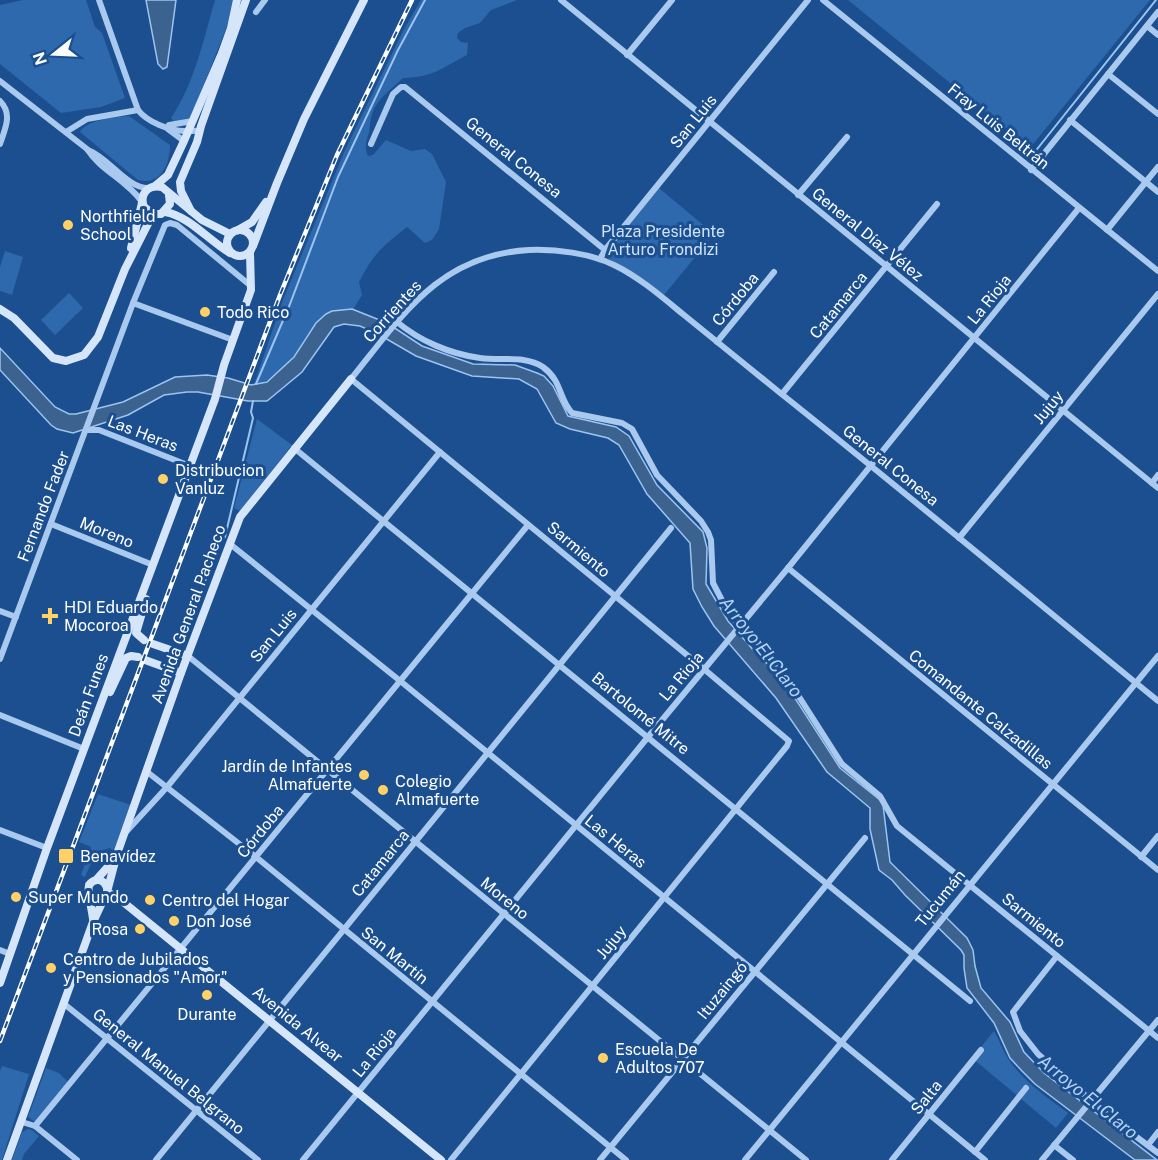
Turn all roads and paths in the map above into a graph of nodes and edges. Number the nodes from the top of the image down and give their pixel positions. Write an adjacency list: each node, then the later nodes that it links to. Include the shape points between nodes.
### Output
1 (99, 0): 18 (street)
2 (237, 0): 21 (street, via 222,53)
3 (246, 0): 25 (street)
4 (265, 0): 10 (street)
5 (364, 0): 35 (street, via 304,119)
6 (561, 0): 14 (street, General Díaz Vélez)
7 (672, 0): 14 (street)
8 (808, 0): 22 (street, San Luis)
9 (823, 0): 33 (street, Fray Luis Beltrán)
10 (256, 12)
11 (1158, 12): 12 (street)
12 (1146, 26): 13 (street); 15 (street)
13 (1158, 36)
14 (627, 55): 22 (street, General Díaz Vélez)
15 (1108, 74): 19 (street); 20 (street)
16 (0, 81): 26 (street)
17 (0, 101): 29 (street, via 8,117)
18 (138, 110): 23 (street); 26 (street, via 87,118)
19 (1158, 114)
20 (1070, 120): 33 (street); 34 (street)
21 (193, 121): 23 (street); 24 (street)
22 (709, 122): 39 (street, General Díaz Vélez); 48 (street, San Luis)
23 (163, 125): 24 (street); 28 (street)
24 (189, 131): 25 (street); 28 (street)
25 (200, 131): 43 (street, via 180,183)
26 (66, 132): 31 (street)
27 (847, 137): 39 (street)
28 (184, 141): 36 (street, via 168,175)
29 (0, 144)
30 (370, 144): 48 (street, General Conesa, via 393,94 405,87)
31 (87, 149): 36 (street, via 98,153 135,185); 40 (street, via 93,159)
32 (1158, 167): 34 (street)
33 (1031, 170): 42 (street, Fray Luis Beltrán)
34 (1146, 182): 37 (street); 46 (street)
35 (277, 183): 47 (street, via 257,217); 49 (street)
36 (152, 187): 38 (street, via 162,187); 40 (street, via 143,194)
37 (1158, 192)
38 (169, 195): 43 (street); 44 (street, via 170,204)
39 (798, 195): 52 (street, General Díaz Vélez)
40 (142, 202): 45 (street); 53 (street)
41 (937, 204): 52 (street, Catamarca)
42 (1079, 208): 46 (street, Fray Luis Beltrán); 61 (street, La Rioja)
43 (191, 211): 47 (street, via 208,224)
44 (165, 212): 45 (street); 50 (street, via 188,222)
45 (153, 214): 53 (street)
46 (1107, 230): 54 (street, Fray Luis Beltrán)
47 (233, 232): 49 (street, via 244,230 251,235); 50 (street, via 227,246)
48 (605, 249): 51 (street, San Luis)
49 (252, 250): 50 (street, via 242,257); 56 (street, Deán Funes)
50 (234, 255): 56 (street, via 247,267)
51 (600, 260): 60 (street, Corrientes, via 541,250 484,258 451,273); 63 (street, General Conesa, via 649,287)
52 (887, 266): 61 (street, General Díaz Vélez); 65 (street, Catamarca)
53 (125, 269): 59 (street, via 92,346 74,360 53,358 15,318)
54 (1158, 271)
55 (774, 272): 63 (street, Córdoba)
56 (251, 285): 58 (street, via 177,225 168,224); 62 (street, Deán Funes)
57 (1158, 294): 66 (street, Jujuy)
58 (133, 303): 62 (street); 67 (street, Fernando Fader)
59 (0, 309)
60 (396, 323): 64 (street, Corrientes); 88 (street, via 433,344 473,357 538,364 556,379 572,413 622,423 633,429 657,475 708,532 713,583)
61 (974, 339): 66 (street, General Díaz Vélez); 70 (street, La Rioja)
62 (233, 340): 71 (street, Deán Funes)
63 (717, 342): 65 (street, General Conesa)
64 (351, 379): 68 (street, Avenida General Pacheco); 69 (street, Sarmiento)
65 (782, 394): 70 (street, General Conesa)
66 (1063, 410): 73 (street, General Díaz Vélez); 79 (street, Jujuy)
67 (86, 430): 71 (street, Las Heras, via 99,430); 76 (street, Fernando Fader)
68 (294, 448): 75 (street, Bartolomé Mitre); 80 (street, Avenida General Pacheco, via 244,510)
69 (440, 452): 75 (street, San Luis); 77 (street, Sarmiento)
70 (870, 465): 79 (street, General Conesa); 82 (street, La Rioja)
71 (190, 466): 81 (street, Deán Funes)
72 (1158, 475): 73 (street)
73 (1152, 483): 74 (street, General Díaz Vélez)
74 (1158, 488)
75 (384, 521): 83 (street, Bartolomé Mitre); 85 (street, San Luis)
76 (51, 524): 81 (street, Moreno); 87 (street, Fernando Fader)
77 (528, 525): 83 (street, Córdoba); 84 (street, Sarmiento)
78 (671, 528): 84 (street, Catamarca)
79 (959, 538): 96 (street, General Conesa)
80 (230, 544): 85 (street, Las Heras); 89 (street, Avenida General Pacheco)
81 (153, 565): 89 (street, via 136,633); 97 (street, Deán Funes)
82 (788, 568): 88 (street, La Rioja); 107 (street, Comandante Calzadillas)
83 (471, 593): 92 (street, Bartolomé Mitre); 95 (street, Córdoba)
84 (616, 597): 92 (street, Catamarca); 93 (street, Sarmiento)
85 (311, 609): 95 (street, Las Heras); 98 (street, San Luis)
86 (0, 611): 87 (street)
87 (16, 617): 91 (street, Fernando Fader)
88 (739, 626): 93 (street, La Rioja); 123 (street, Sarmiento, via 751,634 789,681 842,764 885,802 894,823)
89 (188, 656): 94 (street, Avenida General Pacheco); 98 (street, Moreno)
90 (1158, 656): 96 (street, Tucumán)
91 (0, 658)
92 (560, 665): 101 (street, Bartolomé Mitre); 104 (street, Catamarca)
93 (704, 669): 101 (street, La Rioja); 102 (street, Sarmiento)
94 (181, 673): 97 (street, via 130,656 108,696); 106 (street, Avenida General Pacheco)
95 (399, 680): 104 (street, Las Heras); 105 (street, Córdoba)
96 (1136, 683): 99 (street, General Conesa); 107 (street, Tucumán)
97 (103, 698): 103 (street, Deán Funes)
98 (239, 698): 105 (street, Moreno); 108 (street, San Luis)
99 (1158, 701)
100 (0, 716): 103 (street)
101 (648, 737): 109 (street, Bartolomé Mitre); 110 (street, La Rioja)
102 (789, 741): 109 (street, Jujuy)
103 (84, 749): 116 (street, Deán Funes)
104 (487, 753): 110 (street, Las Heras); 115 (street, Catamarca)
105 (328, 770): 115 (street, Moreno); 119 (street, Córdoba)
106 (146, 771): 108 (street, San Martín); 112 (street, Avenida General Pacheco)
107 (1052, 784): 118 (street, Comandante Calzadillas); 123 (street, Tucumán)
108 (167, 787): 112 (street, San Luis); 119 (street, San Martín)
109 (737, 809): 122 (street, Bartolomé Mitre); 126 (street, Jujuy)
110 (576, 826): 126 (street, Las Heras); 127 (street, La Rioja)
111 (0, 830): 116 (street)
112 (125, 832): 117 (street, Avenida General Pacheco)
113 (1158, 836): 118 (street)
114 (865, 838): 122 (street, Ituzaingó)
115 (415, 842): 127 (street, Moreno); 129 (street, Catamarca)
116 (47, 848): 133 (street, Deán Funes)
117 (117, 854): 121 (street); 124 (street, Avenida General Pacheco)
118 (1141, 856): 120 (street, Comandante Calzadillas)
119 (256, 857): 129 (street, San Martín); 130 (street, Córdoba)
120 (1158, 870)
121 (97, 879): 124 (street, via 103,881); 125 (street, via 88,885)
122 (829, 884): 132 (street, Bartolomé Mitre); 135 (street, Ituzaingó)
123 (969, 885): 132 (street, Tucumán); 134 (street, Sarmiento)
124 (107, 892): 125 (street, via 97,899); 128 (street, Avenida General Pacheco); 130 (street, Avenida Alvear)
125 (91, 896): 128 (street, Avenida General Pacheco)
126 (665, 897): 135 (street, Las Heras); 137 (street, Jujuy)
127 (504, 914): 137 (street, Moreno); 140 (street, La Rioja)
128 (93, 922): 139 (street, Avenida General Pacheco)
129 (343, 930): 140 (street, San Martín); 141 (street, Catamarca)
130 (182, 948): 141 (street, Avenida Alvear); 145 (street, Córdoba)
131 (0, 950): 133 (street)
132 (913, 953): 138 (street, Bartolomé Mitre); 146 (street, Tucumán)
133 (10, 954): 136 (street, Deán Funes)
134 (1057, 956): 143 (street, Sarmiento); 152 (street, via 1014,1012 1020,1032 1038,1054)
135 (754, 972): 146 (street, Las Heras); 148 (street, Ituzaingó)
136 (0, 983)
137 (592, 986): 148 (street, Moreno); 149 (street, Jujuy)
138 (970, 1001)
139 (63, 1003): 145 (street, General Manuel Belgrano); 155 (street, Avenida General Pacheco)
140 (431, 1003): 149 (street, San Martín); 151 (street, La Rioja)
141 (270, 1020): 151 (street, Avenida Alvear); 153 (street, Catamarca)
142 (1158, 1020): 143 (street)
143 (1149, 1031): 144 (street, Sarmiento); 152 (street)
144 (1158, 1038)
145 (108, 1039): 153 (street, General Manuel Belgrano); 156 (street, Córdoba)
146 (841, 1042): 154 (street, Las Heras); 157 (street, Tucumán)
147 (981, 1050): 154 (street, Salta)
148 (683, 1060): 157 (street, Moreno); 161 (street, Ituzaingó)
149 (521, 1074): 161 (street, San Martín); 170 (street, Jujuy)
150 (1026, 1088): 162 (street)
151 (359, 1093): 168 (street, La Rioja); 169 (street, Avenida Alvear)
152 (1090, 1101): 159 (street); 160 (street)
153 (196, 1111): 166 (street, Catamarca); 167 (street, General Manuel Belgrano)
154 (929, 1114): 162 (street, Las Heras); 175 (street, Salta)
155 (22, 1122): 156 (street); 164 (street, Avenida General Pacheco)
156 (35, 1126): 165 (street)
157 (769, 1130): 173 (street, Tucumán); 174 (street, Moreno)
158 (1158, 1132): 160 (street)
159 (1054, 1145): 177 (street); 178 (street)
160 (1148, 1145): 163 (street)
161 (611, 1147): 171 (street, Ituzaingó); 172 (street, San Martín)
162 (975, 1152): 176 (street, Las Heras)
163 (1158, 1154)
164 (7, 1160)
165 (76, 1160)
166 (156, 1160)
167 (258, 1160)
168 (303, 1160)
169 (441, 1160)
170 (451, 1160)
171 (600, 1160)
172 (626, 1160)
173 (745, 1160)
174 (806, 1160)
175 (892, 1160)
176 (985, 1160)
177 (1042, 1160)
178 (1073, 1160)

